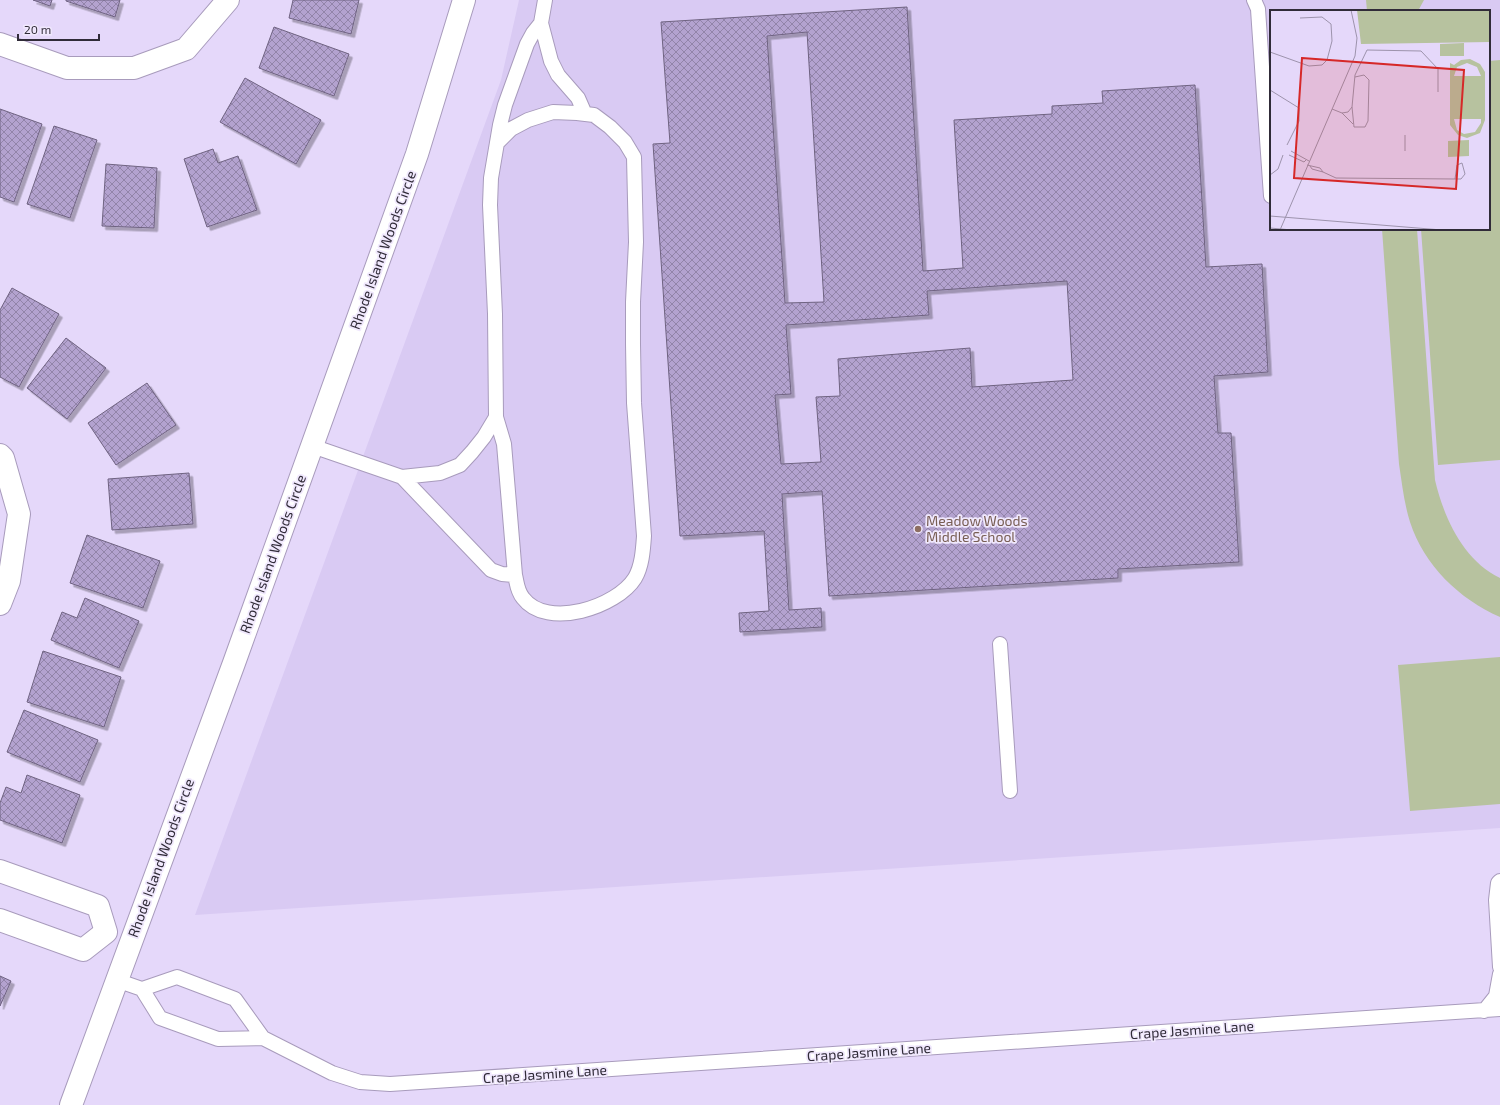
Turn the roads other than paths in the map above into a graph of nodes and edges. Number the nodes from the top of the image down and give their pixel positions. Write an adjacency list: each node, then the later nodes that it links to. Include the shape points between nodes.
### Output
1 (228, 0): 6 (street, via 186,49 134,68 67,68)
2 (464, 0): 11 (street, Rhode Island Woods Circle, via 417,154)
3 (545, 0): 5 (lane)
4 (1254, 0): 9 (lane, via 1258,8)
5 (541, 23): 7 (lane, via 551,61 558,75 578,98); 8 (lane, via 527,44 500,125)
6 (0, 44)
7 (586, 114): 8 (lane, via 553,112 511,129); 14 (lane, via 594,115 610,127 625,142 634,157 634,403 644,536 643,556 635,578 621,593 591,609 574,612 557,614 534,607 523,599 517,588)
8 (498, 142): 10 (lane, via 491,178 490,205)
9 (1270, 182)
10 (496, 417): 13 (lane, via 484,438 460,465 440,473); 14 (lane, via 504,444)
11 (312, 446): 13 (lane); 22 (street, Rhode Island Woods Circle)
12 (0, 456): 15 (street, via 3,458 20,514 9,581)
13 (402, 477): 14 (lane, via 491,570)
14 (515, 575)
15 (0, 604)
16 (1000, 644): 17 (lane)
17 (1010, 791)
18 (0, 871): 21 (street, via 98,906)
19 (1500, 881): 23 (lane, via 1496,900)
20 (0, 920): 21 (street, via 84,950)
21 (106, 932): 22 (street)
22 (131, 941): 25 (street, Rhode Island Woods Circle)
23 (1500, 967)
24 (1500, 974): 28 (lane, via 1496,996)
25 (116, 980): 26 (lane); 30 (street, Rhode Island Woods Circle)
26 (142, 989): 29 (lane, Crape Jasmine Lane, via 160,1018 218,1039); 29 (lane, Crape Jasmine Lane, via 177,977 235,999)
27 (1500, 1009): 28 (lane, Crape Jasmine Lane)
28 (1484, 1011): 29 (lane, Crape Jasmine Lane, via 390,1084 360,1082 332,1073)
29 (263, 1038)
30 (71, 1105)

